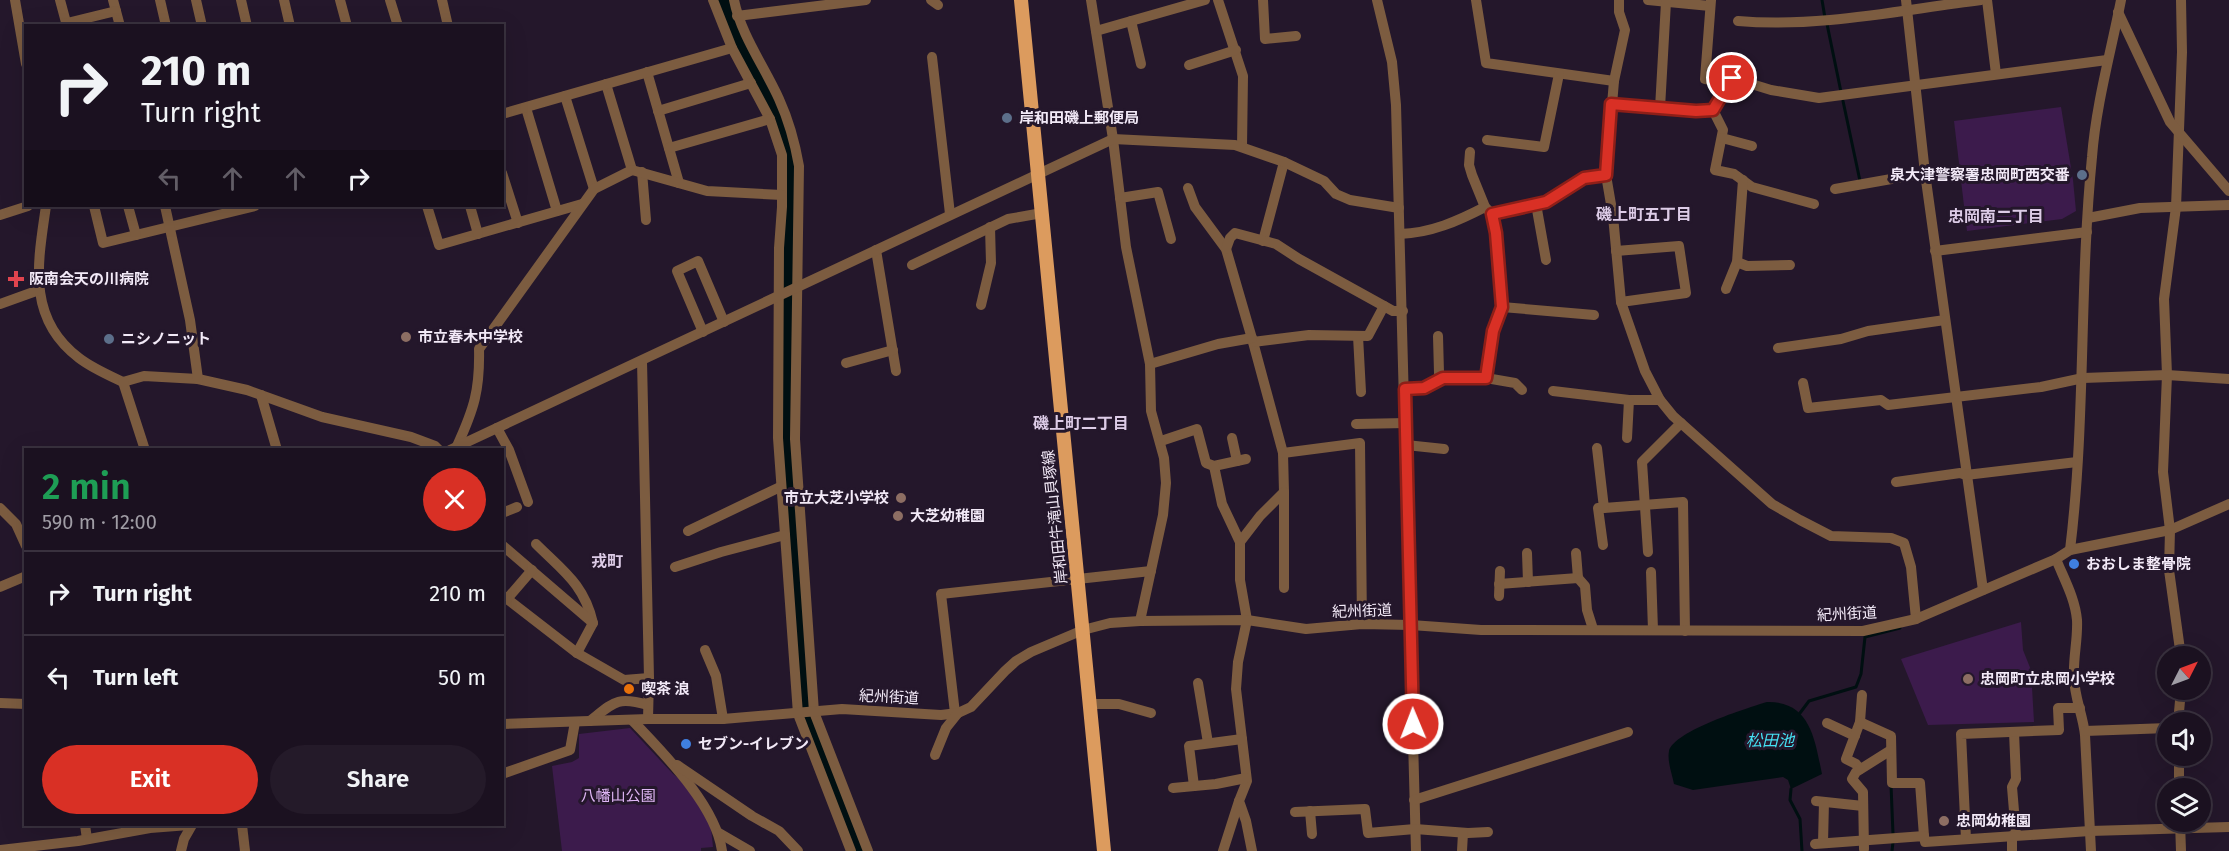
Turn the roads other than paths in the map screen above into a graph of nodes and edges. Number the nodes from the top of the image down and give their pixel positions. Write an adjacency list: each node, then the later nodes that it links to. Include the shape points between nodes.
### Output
1 (15, 0): 49 (street)
2 (60, 0): 36 (street)
3 (160, 0): 38 (street)
4 (196, 0): 39 (street)
5 (241, 0): 40 (street)
6 (284, 0): 41 (street)
7 (340, 0): 42 (street)
8 (390, 0): 43 (street)
9 (442, 0): 44 (street)
10 (713, 0): 47 (street)
11 (734, 0): 33 (street)
12 (866, 0): 29 (street)
13 (1021, 0): 81 (main road, 岸和田牛滝山貝塚線)
14 (1091, 0): 45 (street)
15 (1205, 0): 34 (street)
16 (1218, 0): 48 (street)
17 (1263, 0): 46 (street, via 1265,39)
18 (1377, 0): 105 (street, via 1392,62)
19 (1476, 0): 55 (street, via 1486,63)
20 (1619, 0): 57 (street, via 1625,30)
21 (1648, 0): 27 (street)
22 (1981, 0): 30 (street)
23 (1987, 0): 56 (street)
24 (2114, 0): 32 (street)
25 (2121, 0): 32 (street)
26 (2181, 0): 70 (street)
27 (1666, 2): 28 (street); 65 (street)
28 (1711, 3): 59 (street, via 1705,79)
29 (820, 4): 33 (street)
30 (1907, 4): 35 (street, via 1827,21); 61 (street)
31 (114, 6): 36 (street); 37 (street)
32 (2118, 14): 51 (street); 70 (street, via 2170,122)
33 (737, 16): 133 (street, via 780,100 793,134 799,166)
34 (1131, 21): 45 (street); 52 (street)
35 (1738, 21)
36 (67, 24)
37 (119, 24)
38 (166, 24)
39 (202, 24)
40 (247, 24)
41 (290, 24)
42 (346, 24)
43 (397, 24)
44 (448, 24)
45 (1096, 31): 72 (street)
46 (1296, 36)
47 (732, 48): 54 (street); 58 (street)
48 (1236, 50): 53 (street); 75 (street, via 1243,76)
49 (24, 52)
50 (932, 57): 110 (street)
51 (2107, 60): 56 (street); 112 (street, via 2092,155)
52 (1141, 64)
53 (1189, 65)
54 (647, 72): 60 (street); 67 (street)
55 (1559, 74): 57 (street); 73 (street, via 1544,147)
56 (1996, 74): 61 (street)
57 (1614, 81): 63 (street)
58 (751, 83): 67 (street); 69 (street)
59 (1727, 83): 61 (street, via 1732,78 1770,90 1819,98); 66 (street)
60 (606, 84): 62 (street); 79 (street)
61 (1917, 86): 80 (street)
62 (565, 96): 64 (street); 87 (street)
63 (1611, 104): 65 (street); 82 (street)
64 (526, 108): 68 (street); 107 (street)
65 (1660, 108): 66 (street)
66 (1713, 110): 71 (street, via 1723,130)
67 (658, 111): 76 (street)
68 (504, 114)
69 (770, 119): 76 (street); 90 (street, via 782,155)
70 (2179, 130): 89 (street); 104 (street)
71 (1722, 138): 74 (street); 84 (street, via 1714,170)
72 (1113, 139): 75 (street); 81 (street); 91 (street)
73 (1487, 140)
74 (1752, 146)
75 (1242, 147): 78 (street)
76 (669, 148): 85 (street)
77 (1470, 152): 108 (street, via 1472,175)
78 (1284, 162): 105 (street, via 1324,181 1336,194 1350,200); 122 (street)
79 (637, 171): 85 (street); 87 (street); 113 (street)
80 (1925, 173): 88 (street); 126 (street)
81 (1038, 174): 109 (main road, 岸和田牛滝山貝塚線); 110 (street)
82 (1606, 175): 93 (street, via 1584,178 1546,202); 125 (street)
83 (504, 179): 114 (street)
84 (1743, 180): 94 (street, via 1752,187); 128 (street)
85 (679, 183): 90 (street, via 707,191)
86 (1188, 188): 123 (street, via 1196,207)
87 (594, 189): 92 (street)
88 (1835, 189)
89 (2229, 190)
90 (782, 195): 133 (street)
91 (1120, 198): 121 (street, via 1158,192); 151 (street)
92 (582, 204): 107 (street); 180 (street, via 479,349 477,399)
93 (1536, 204): 108 (street); 127 (street)
94 (1814, 204)
95 (2229, 205): 104 (street)
96 (25, 207): 111 (street)
97 (46, 207): 132 (street)
98 (94, 207): 120 (street, via 103,243)
99 (128, 207): 120 (street)
100 (165, 207): 115 (street)
101 (241, 207): 106 (street)
102 (427, 207): 118 (street, via 439,245)
103 (470, 207): 118 (street)
104 (2176, 207): 112 (street, via 2140,208); 153 (street, via 2163,299)
105 (1399, 208): 119 (street)
106 (208, 211): 115 (street)
107 (557, 211): 114 (street)
108 (1488, 211): 119 (street, via 1415,234); 138 (street, via 1496,233)
109 (1042, 213): 116 (street, via 1008,219); 214 (main road, 岸和田牛滝山貝塚線)
110 (950, 214): 124 (street)
111 (0, 215)
112 (2088, 218): 117 (street)
113 (646, 220)
114 (518, 222): 118 (street)
115 (170, 227): 120 (street); 157 (street)
116 (990, 227): 129 (street); 136 (street, via 991,263)
117 (2087, 232): 126 (street); 156 (street)
118 (478, 234)
119 (1400, 234): 139 (street)
120 (136, 235)
121 (1171, 239)
122 (1263, 240): 123 (street, via 1235,233); 137 (street)
123 (1226, 249): 146 (street)
124 (876, 250): 133 (street); 148 (street)
125 (1616, 251): 134 (street); 134 (street, via 1679,246 1686,293)
126 (1935, 251): 141 (street)
127 (1546, 260)
128 (1737, 262): 130 (street, via 1747,266); 131 (street)
129 (912, 265)
130 (1790, 265)
131 (1726, 289)
132 (39, 291): 135 (street); 159 (street, via 49,324 62,341 90,366)
133 (788, 292): 142 (street); 188 (street, via 778,438); 244 (street)
134 (1621, 302): 168 (street, via 1645,371)
135 (0, 304)
136 (981, 305)
137 (1384, 306): 139 (street); 144 (street, via 1368,336)
138 (1502, 307): 140 (street); 155 (street, via 1493,331)
139 (1403, 311): 161 (street)
140 (1594, 315)
141 (1945, 320): 147 (street); 166 (street)
142 (724, 322): 143 (street); 143 (street, via 698,261 677,271)
143 (703, 332): 149 (street)
144 (1358, 336): 146 (street); 164 (street)
145 (1438, 336): 154 (street, via 1439,373)
146 (1253, 340): 151 (street, via 1218,344); 183 (street)
147 (1779, 348)
148 (893, 351): 150 (street); 152 (street)
149 (642, 361): 172 (street); 236 (street)
150 (846, 363)
151 (1150, 364): 175 (street, via 1150,411)
152 (896, 371)
153 (2167, 375): 156 (street); 158 (street); 195 (street, via 2163,472)
154 (1443, 378): 155 (street); 161 (street, via 1424,388)
155 (1486, 378): 162 (street, via 1515,383)
156 (2083, 378): 166 (street); 184 (street)
157 (198, 379): 159 (street, via 144,376); 165 (street)
158 (2229, 380)
159 (123, 382): 177 (street)
160 (1803, 382): 166 (street, via 1808,408 1881,400 1888,405)
161 (1405, 389): 169 (street)
162 (1522, 390)
163 (1554, 391): 167 (street)
164 (1360, 392)
165 (261, 395): 178 (street); 179 (street, via 322,417 411,437)
166 (1957, 398): 186 (street)
167 (1629, 400): 168 (street); 174 (street)
168 (1660, 400): 170 (street)
169 (1406, 423): 171 (street); 176 (street)
170 (1682, 423): 191 (street, via 1642,462); 223 (street, via 1773,504 1800,520 1831,536 1891,538 1904,543 1911,567)
171 (1356, 424)
172 (497, 428): 180 (street); 194 (street, via 509,450 523,505)
173 (1232, 438): 185 (street, via 1242,460)
174 (1627, 438)
175 (1161, 441): 185 (street, via 1197,429 1206,463); 210 (street, via 1166,483)
176 (1406, 445): 181 (street); 228 (street)
177 (144, 448)
178 (276, 448)
179 (437, 448)
180 (453, 448)
181 (1444, 448)
182 (1597, 448): 192 (street)
183 (1282, 453): 189 (street); 227 (street, via 1360,443)
184 (2077, 462): 186 (street); 203 (street)
185 (1214, 466): 199 (street, via 1222,504)
186 (1966, 475): 187 (street); 220 (street)
187 (1896, 482)
188 (780, 487): 196 (street); 197 (street)
189 (1284, 492): 199 (street); 219 (street)
190 (2229, 504): 195 (street, 紀州街道)
191 (1645, 505): 192 (street); 204 (street); 232 (street, via 1683,502)
192 (1604, 508): 201 (street, via 1598,508)
193 (0, 509): 198 (street, via 16,524)
194 (504, 512)
195 (2170, 530): 203 (street, 紀州街道); 233 (street, via 2169,570)
196 (688, 531)
197 (785, 535): 208 (street); 244 (street)
198 (24, 542)
199 (1240, 542): 224 (street, via 1240,580)
200 (536, 544): 226 (street, via 578,585)
201 (1603, 545)
202 (504, 547): 209 (street)
203 (2070, 550): 207 (street, 紀州街道)
204 (1648, 552)
205 (1527, 553): 216 (street)
206 (1576, 553): 215 (street)
207 (2056, 559): 220 (street, 紀州街道); 243 (street, via 2077,620 2074,676)
208 (675, 567)
209 (532, 570): 222 (street); 226 (street)
210 (1151, 571): 214 (street); 225 (street)
211 (1500, 571): 217 (street)
212 (1651, 572): 231 (street)
213 (24, 577): 218 (street)
214 (1078, 578): 230 (main road, 岸和田牛滝山貝塚線); 245 (street, via 940,594)
215 (1578, 578): 216 (street); 229 (street, via 1585,586)
216 (1528, 582): 217 (street)
217 (1499, 584): 221 (street)
218 (0, 587)
219 (1284, 588)
220 (1983, 590): 223 (street, 紀州街道)
221 (1499, 596)
222 (505, 597): 235 (street)
223 (1916, 619): 232 (street, 紀州街道, via 1863,631)
224 (1247, 620): 225 (street, 紀州街道); 227 (street, 紀州街道, via 1306,629); 260 (street, via 1236,689)
225 (1140, 621): 230 (street, 紀州街道)
226 (593, 623): 235 (street)
227 (1362, 624): 228 (street, 紀州街道)
228 (1411, 625): 229 (street, 紀州街道, via 1481,630); 271 (street)
229 (1593, 629): 231 (street, 紀州街道)
230 (1083, 630): 241 (main road, 岸和田牛滝山貝塚線); 245 (street, 紀州街道, via 1016,661 971,707)
231 (1653, 630): 232 (street, 紀州街道)
232 (1685, 631)
233 (2179, 646)
234 (705, 650): 248 (street, via 716,676)
235 (577, 653): 236 (street, via 624,680)
236 (649, 678): 242 (street)
237 (1198, 683): 261 (street)
238 (1862, 695): 252 (street)
239 (0, 704): 240 (street)
240 (24, 704)
241 (1090, 704): 246 (street, via 1119,704); 304 (main road, 岸和田牛滝山貝塚線)
242 (648, 705): 247 (street); 251 (street, via 621,701)
243 (2080, 708): 256 (street); 258 (street, via 2058,708 2059,730)
244 (807, 713): 245 (street, 紀州街道, via 842,709); 248 (street, 紀州街道); 302 (street); 303 (street)
245 (957, 713): 263 (street)
246 (1151, 713)
247 (648, 719): 248 (street, 紀州街道); 249 (street, 紀州街道)
248 (723, 719)
249 (632, 720): 251 (street, 紀州街道); 264 (street)
250 (575, 722): 251 (street, 紀州街道); 254 (street, 紀州街道); 266 (street, via 570,750)
251 (590, 722)
252 (1860, 722): 259 (street); 262 (street, via 1891,736)
253 (1827, 723): 259 (street)
254 (504, 724)
255 (2157, 728): 256 (street)
256 (2085, 731): 285 (street)
257 (1628, 732): 271 (street)
258 (2014, 732): 292 (street); 293 (street, via 1960,734)
259 (1855, 736): 265 (street, via 1846,759)
260 (1242, 739): 261 (street); 267 (street)
261 (1208, 743): 268 (street, via 1189,746)
262 (1891, 750): 265 (street); 291 (street, via 1892,783 1920,783)
263 (935, 755)
264 (669, 760): 288 (street); 301 (street, via 779,831)
265 (1860, 769): 273 (street, via 1852,779 1863,792)
266 (504, 773)
267 (1246, 778): 268 (street); 272 (street)
268 (1194, 786): 269 (street)
269 (1173, 788)
270 (1366, 797): 274 (street)
271 (1414, 800): 284 (street)
272 (1239, 801): 305 (street); 306 (street)
273 (1863, 806): 295 (street); 295 (street, via 1820,801 1819,844)
274 (1365, 808): 275 (street); 284 (street, via 1368,833)
275 (1310, 811): 276 (street); 290 (street)
276 (1295, 812)
277 (85, 826): 294 (street)
278 (149, 826): 294 (street)
279 (190, 826): 297 (street)
280 (242, 826): 298 (street)
281 (2211, 826): 283 (street)
282 (2157, 827): 285 (street)
283 (2229, 827)
284 (1416, 829): 289 (street); 307 (street)
285 (2090, 831): 292 (street); 310 (street)
286 (1488, 832): 289 (street)
287 (2180, 832): 311 (street)
288 (719, 833): 299 (street); 300 (street)
289 (1463, 833): 308 (street)
290 (1312, 834)
291 (1924, 836): 293 (street, via 1925,842); 295 (street)
292 (2014, 836): 293 (street); 309 (street)
293 (1966, 839)
294 (80, 843): 296 (street)
295 (1864, 845)
296 (0, 850)
297 (181, 851)
298 (245, 851)
299 (722, 851)
300 (750, 851)
301 (798, 851)
302 (851, 851)
303 (868, 851)
304 (1104, 851)
305 (1223, 851)
306 (1251, 851)
307 (1416, 851)
308 (1462, 851)
309 (2012, 851)
310 (2091, 851)
311 (2181, 851)

